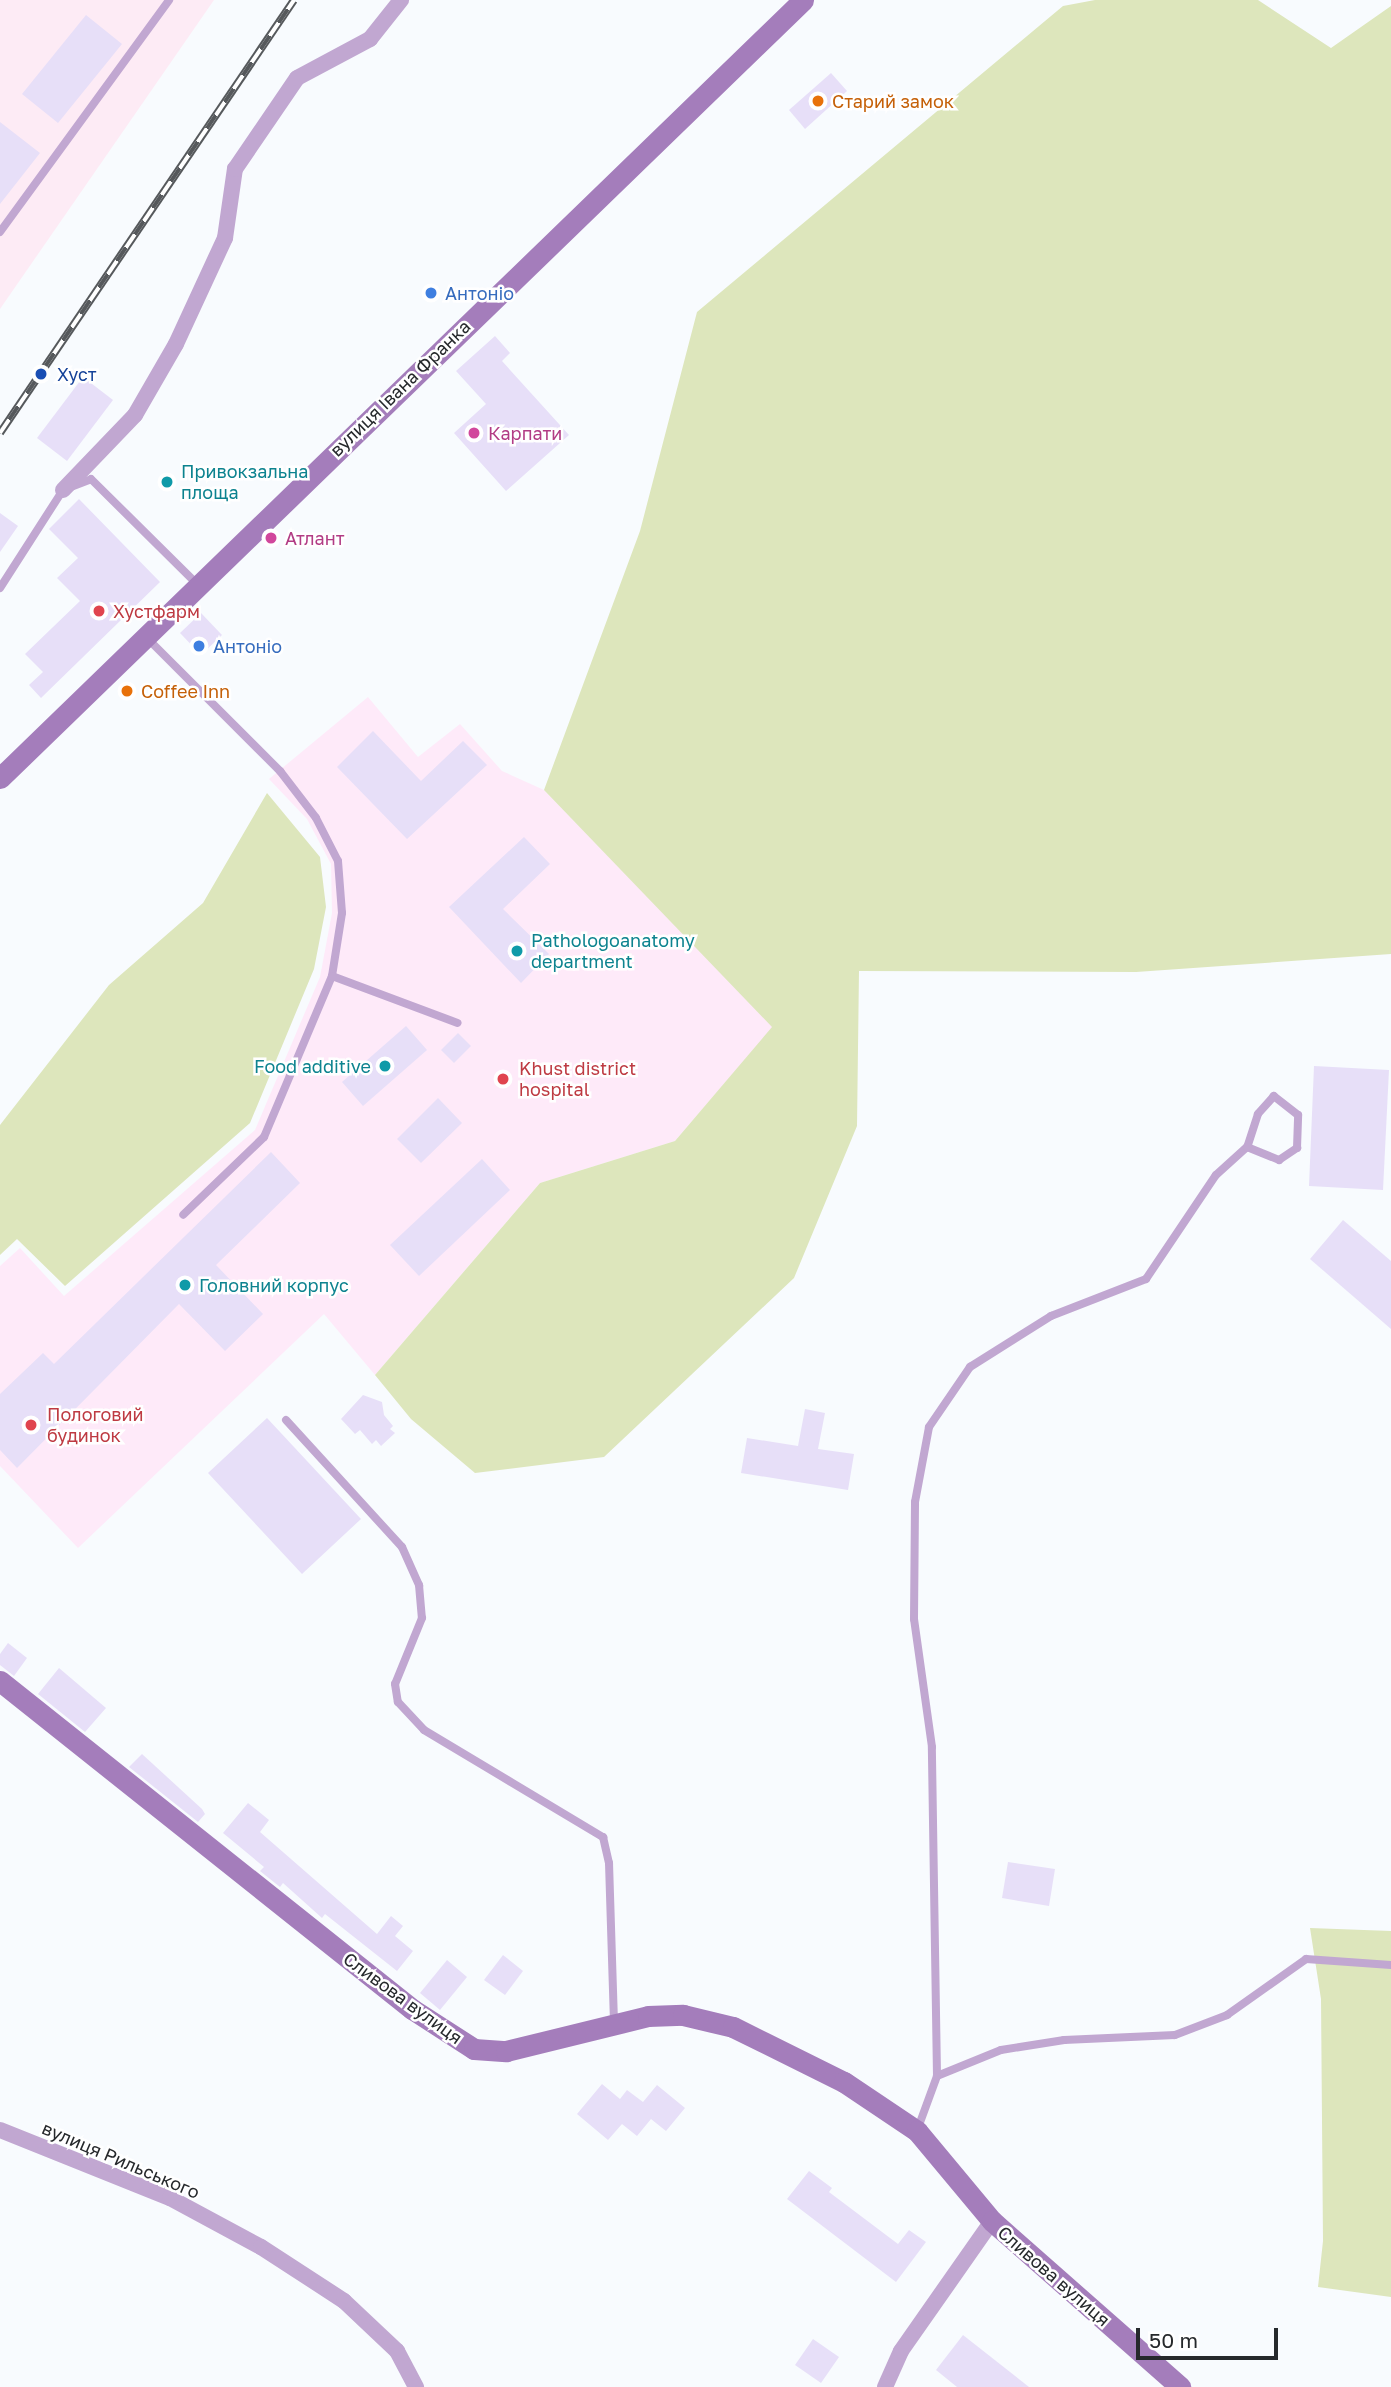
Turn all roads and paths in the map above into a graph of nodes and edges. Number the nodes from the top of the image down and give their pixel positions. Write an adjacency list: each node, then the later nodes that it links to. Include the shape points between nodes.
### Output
1 (169, 0): 4 (lane)
2 (401, 0): 5 (street, via 370,39 297,78 273,112 235,169 225,238 176,345 135,415)
3 (803, 0): 6 (street, вулиця Івана Франка)
4 (0, 232)
5 (63, 490): 6 (lane, via 91,479); 7 (lane)
6 (199, 586): 8 (street, вулиця Івана Франка)
7 (0, 588)
8 (146, 638): 9 (street, вулиця Івана Франка); 10 (lane, via 279,771 316,818 338,861 342,913)
9 (0, 778)
10 (332, 976): 11 (lane); 13 (lane, via 264,1137)
11 (458, 1023)
12 (1247, 1147): 12 (lane, via 1279,1160 1297,1147 1298,1115 1273,1096 1258,1114); 18 (lane, via 1216,1175 1146,1279 1051,1317 970,1367 929,1427 915,1502 914,1619 932,1747)
13 (183, 1215)
14 (286, 1420): 17 (lane, via 402,1547 419,1585 422,1618 395,1684 397,1702 424,1730 603,1837 610,1863)
15 (0, 1681): 17 (street, Сливова вулиця, via 412,2009 474,2049 506,2051)
16 (1391, 1965): 18 (lane, via 1306,1959 1227,2015 1175,2035 1064,2040 1001,2050)
17 (614, 2026): 20 (street, Сливова вулиця, via 648,2017 683,2015 733,2027 844,2082)
18 (937, 2076): 20 (lane)
19 (0, 2130): 22 (street, вулиця Рильського, via 170,2198 261,2247 344,2301 397,2351)
20 (916, 2131): 21 (street, Сливова вулиця)
21 (992, 2221): 23 (street, Сливова вулиця, via 901,2351); 24 (street, Сливова вулиця)
22 (416, 2387)
23 (885, 2387)
24 (1180, 2387)

